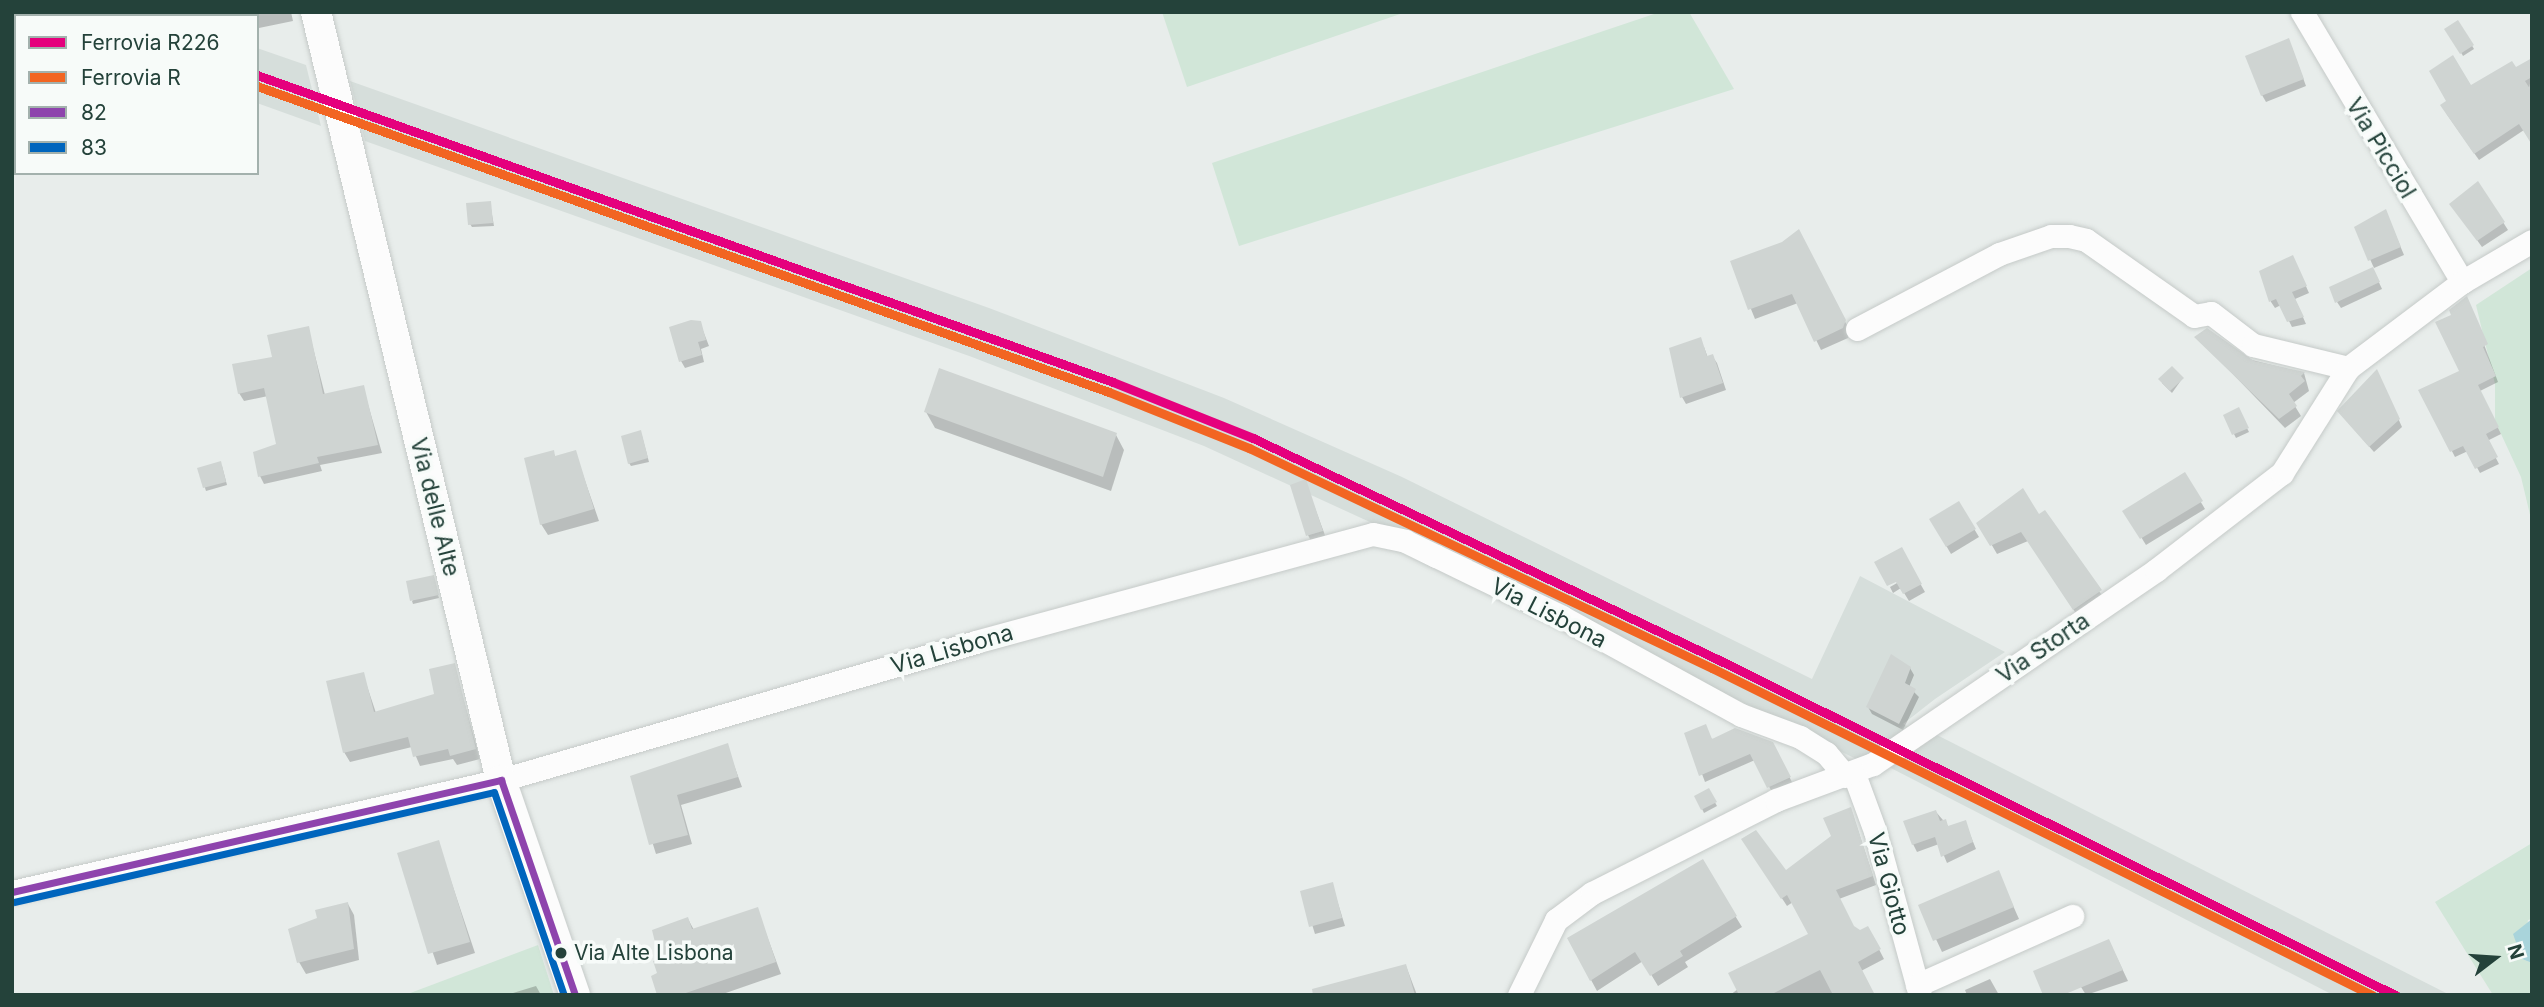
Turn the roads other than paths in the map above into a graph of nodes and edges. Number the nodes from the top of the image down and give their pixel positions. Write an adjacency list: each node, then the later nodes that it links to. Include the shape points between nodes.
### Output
1 (316, 12): 8 (street, Via delle Alte)
2 (2302, 12): 4 (street, Via Picciol)
3 (2532, 241): 4 (street, Via Storta)
4 (2462, 282): 6 (street, Via Storta)
5 (1857, 329): 6 (street, via 1999,254 2051,236 2069,236 2086,240 2194,316 2211,313 2253,345)
6 (2348, 368): 7 (street, Via Storta, via 2282,472 2089,618)
7 (1850, 775): 8 (street, Via Lisbona, via 1800,737 1741,715 1562,617 1426,551 1373,534 975,642); 11 (street, Via Giotto, via 1875,831); 13 (street, Via Storta, via 1776,800 1592,893 1556,920)
8 (501, 780): 9 (street, Via Lisbona); 12 (street, Via delle Alte)
9 (12, 892)
10 (2072, 916): 11 (street)
11 (1918, 990)
12 (576, 995)
13 (1519, 995)

